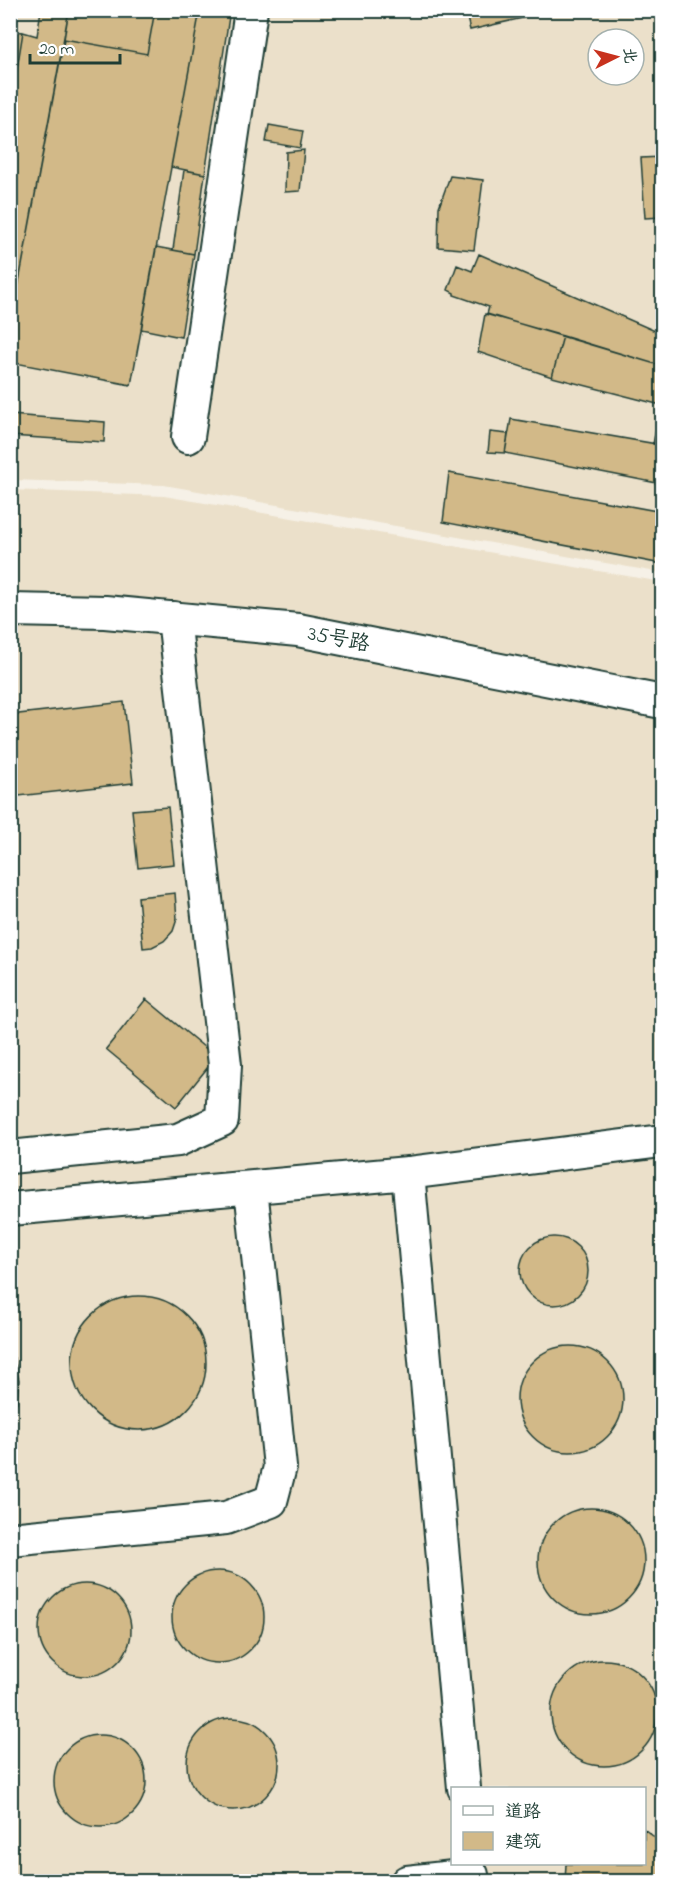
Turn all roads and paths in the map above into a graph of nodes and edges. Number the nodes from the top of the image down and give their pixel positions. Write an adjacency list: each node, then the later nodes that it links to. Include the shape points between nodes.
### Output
1 (251, 10): 2 (street)
2 (188, 437)
3 (10, 610): 4 (street, 35号路)
4 (174, 618): 5 (street, 35号路, via 298,630); 7 (street, via 225,1065 222,1120 178,1140)
5 (663, 702)
6 (663, 1141): 8 (street)
7 (10, 1157)
8 (408, 1173): 9 (street); 12 (street)
9 (251, 1188): 10 (street); 11 (street, via 280,1467 271,1501 226,1518)
10 (10, 1209)
11 (10, 1539)
12 (464, 1787)
13 (472, 1873): 14 (street)
14 (407, 1881)

